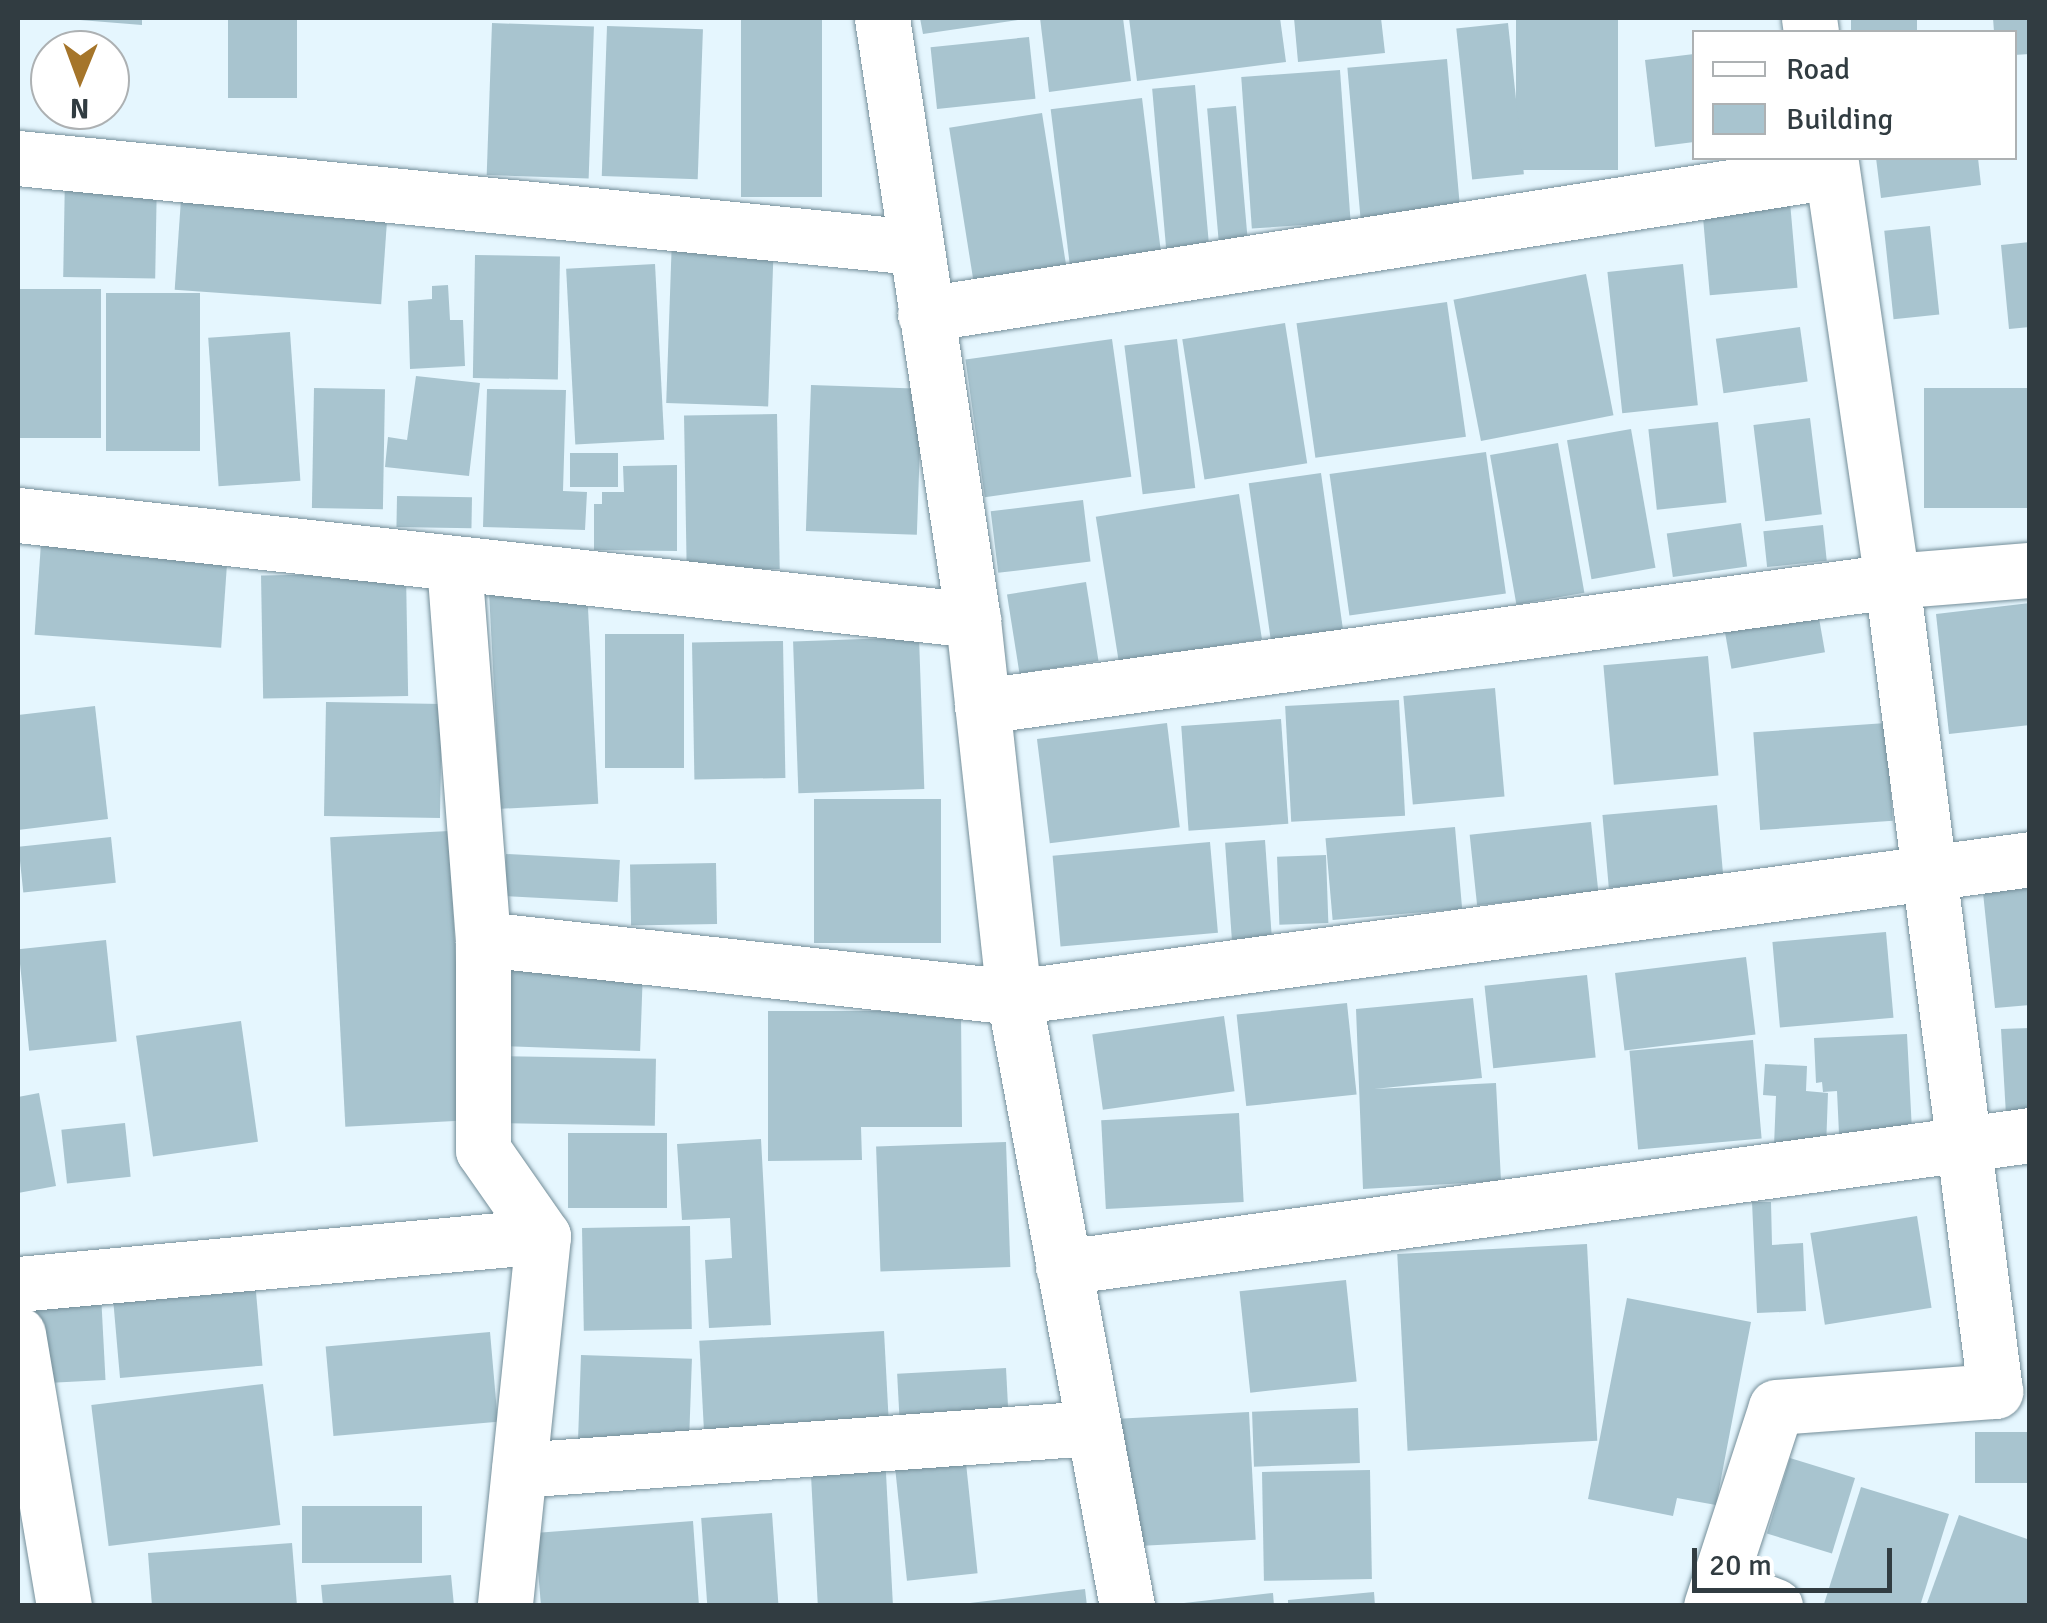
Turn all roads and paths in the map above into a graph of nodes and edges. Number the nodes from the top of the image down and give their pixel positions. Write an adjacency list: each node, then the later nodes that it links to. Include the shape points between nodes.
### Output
1 (882, 18): 4 (street)
2 (18, 158): 4 (street)
3 (1831, 164): 5 (street); 9 (street)
4 (915, 247): 5 (street)
5 (925, 314): 10 (street)
6 (18, 514): 7 (street)
7 (454, 564): 10 (street); 14 (street)
8 (2030, 570): 9 (street)
9 (1892, 581): 11 (street); 13 (street)
10 (972, 620): 11 (street)
11 (982, 706): 15 (street)
12 (2030, 859): 13 (street)
13 (1930, 871): 15 (street); 17 (street)
14 (483, 939): 15 (street); 18 (street, via 483,1150)
15 (1014, 997): 19 (street)
16 (2030, 1135): 17 (street)
17 (1964, 1143): 19 (street); 24 (street, via 1995,1391 1776,1407)
18 (543, 1236): 20 (street); 23 (street)
19 (1063, 1267): 22 (street)
20 (18, 1284)
21 (18, 1334): 25 (street)
22 (1091, 1428): 23 (street); 27 (street)
23 (518, 1470): 26 (street)
24 (1716, 1595): 28 (street)
25 (64, 1606)
26 (505, 1606)
27 (1127, 1606)
28 (1775, 1606)

